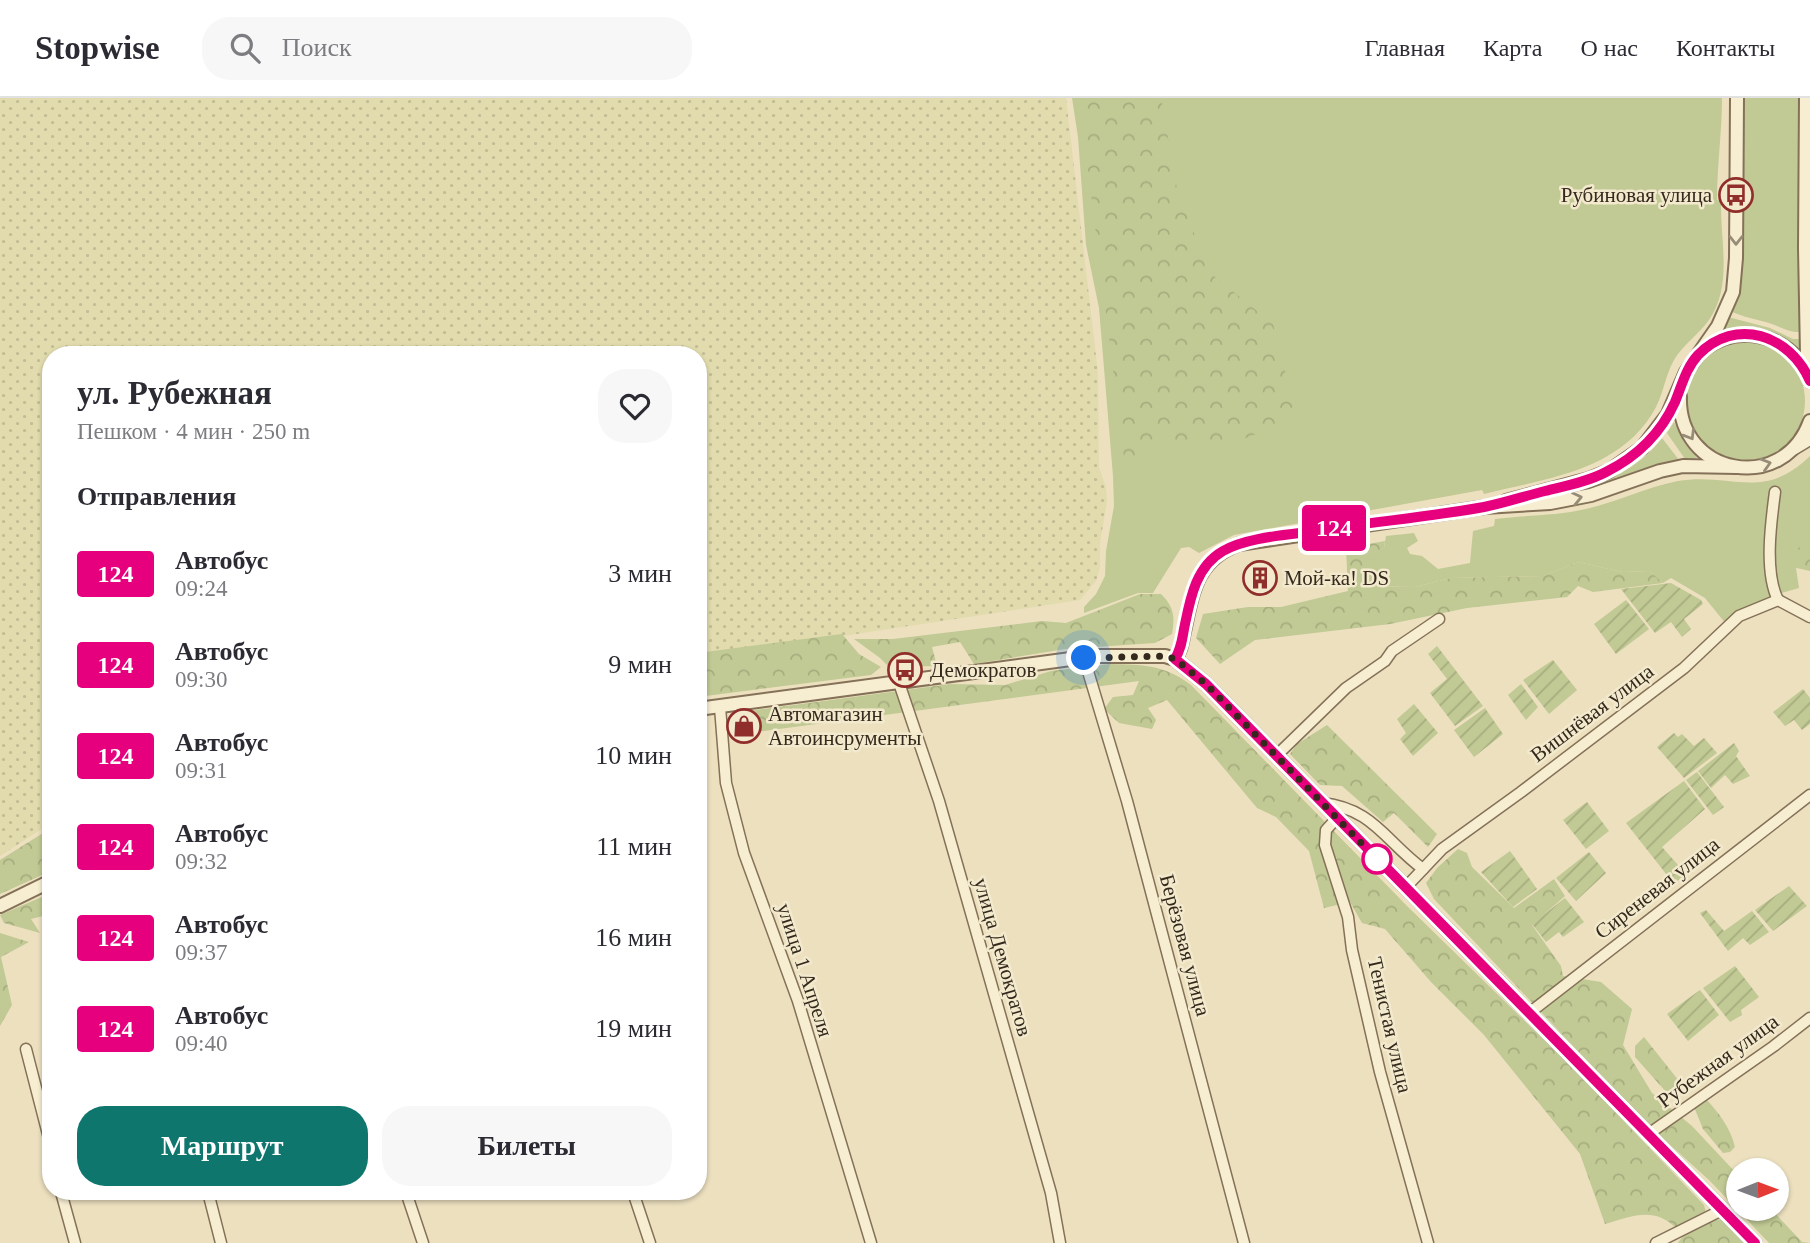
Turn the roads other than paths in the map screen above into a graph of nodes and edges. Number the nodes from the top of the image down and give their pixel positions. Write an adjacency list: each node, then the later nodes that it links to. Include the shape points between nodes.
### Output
1 (1737, 98): 3 (street, one-way to 3, via 1734,286 1721,319)
2 (1806, 98): 5 (street)
3 (1694, 360): 4 (street); 5 (street, via 1719,340 1758,335 1787,348)
4 (1684, 378): 9 (street, one-way to 9, via 1680,403 1689,435 1713,459); 11 (street, via 1665,420 1629,458 1589,479)
5 (1810, 381)
6 (1810, 421): 8 (street)
7 (1810, 440): 8 (street)
8 (1791, 451): 9 (street, one-way to 8, via 1770,464)
9 (1737, 467): 11 (street, one-way to 9, via 1567,500 1683,466)
10 (1775, 492): 12 (street, via 1770,548 1772,588)
11 (1485, 507): 16 (street, via 1298,533 1229,548 1201,573)
12 (1778, 600): 13 (street); 24 (street, Вишнёвая улица, via 1739,616 1684,668 1442,849)
13 (1810, 617)
14 (1440, 619): 20 (street, via 1346,688)
15 (1084, 658): 16 (street, via 1151,655); 17 (street); 44 (street, Берёзовая улица, via 1121,779)
16 (1175, 659): 20 (street)
17 (899, 684): 18 (street); 43 (street, улица Демократов, via 943,814 1051,1193)
18 (720, 707): 19 (street); 42 (street, улица 1 Апреля, via 726,783 744,853 798,1001)
19 (707, 708)
20 (1276, 756): 22 (street)
21 (1810, 795): 28 (street, Сиреневая улица)
22 (1321, 803): 23 (street); 24 (street, via 1355,811)
23 (1336, 819): 26 (street); 45 (street, Тенистая улица, via 1326,830 1325,845 1348,917 1380,1072)
24 (1423, 869): 26 (street, Вишнёвая улица)
25 (42, 885): 27 (street)
26 (1406, 887): 28 (street)
27 (0, 906)
28 (1528, 1014): 32 (street)
29 (1810, 1018): 32 (street, Рубежная улица)
30 (26, 1049): 31 (street)
31 (42, 1111)
32 (1647, 1135): 37 (street)
33 (63, 1200): 38 (street)
34 (210, 1200): 39 (street)
35 (408, 1200): 40 (street)
36 (636, 1200): 41 (street)
37 (1722, 1210): 46 (street); 47 (street)
38 (75, 1243)
39 (221, 1243)
40 (423, 1243)
41 (650, 1243)
42 (871, 1243)
43 (1060, 1243)
44 (1244, 1243)
45 (1428, 1243)
46 (1656, 1243)
47 (1755, 1243)

